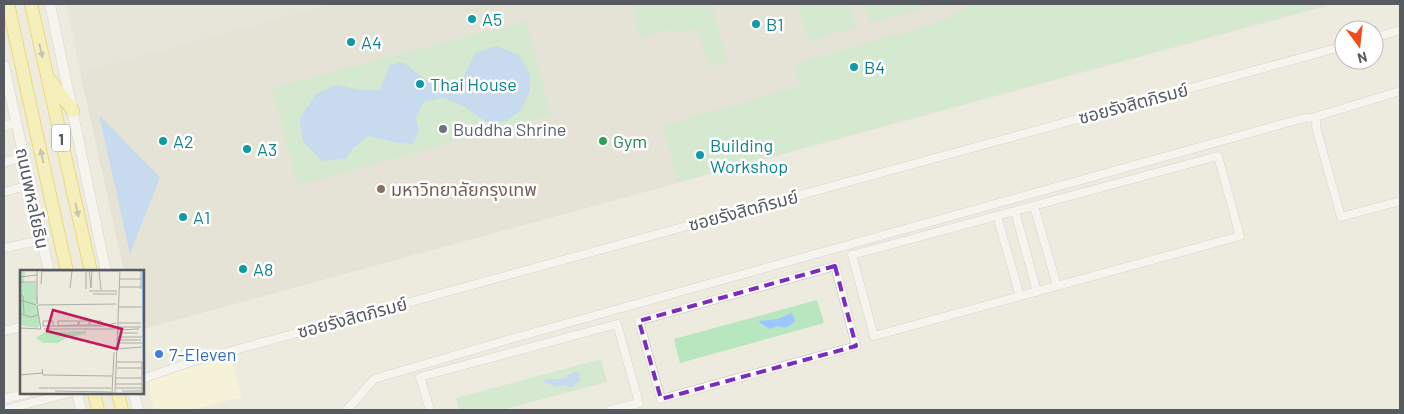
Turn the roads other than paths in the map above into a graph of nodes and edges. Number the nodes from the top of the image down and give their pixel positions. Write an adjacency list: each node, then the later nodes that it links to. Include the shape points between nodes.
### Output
1 (8, 4): 27 (highway, ถนนพหลโยธิน / 1, one-way to 1)
2 (31, 4): 8 (highway, 1, one-way to 8)
3 (50, 4): 10 (main road, 1)
4 (1400, 30): 5 (street)
5 (1384, 35)
6 (1334, 49): 39 (street, ซอยรังสิตภิรมย์, via 191,362)
7 (4, 66): 12 (main road, ถนนพหลโยธิน)
8 (47, 76): 10 (highway); 28 (highway, 1, one-way to 28)
9 (1400, 91): 11 (street)
10 (73, 111): 29 (main road, 1)
11 (1316, 117): 18 (street, via 1341,217); 20 (street)
12 (16, 123): 13 (street); 14 (main road, ถนนพหลโยธิน)
13 (4, 126)
14 (24, 157): 15 (street); 16 (main road, ถนนพหลโยธิน)
15 (4, 162)
16 (30, 185): 17 (street); 24 (main road, ถนนพหลโยธิน)
17 (4, 192)
18 (1400, 201)
19 (1034, 206): 21 (street); 31 (street); 31 (street, via 1218,156 1240,236)
20 (970, 210): 23 (street); 30 (street)
21 (1015, 211): 22 (street); 32 (street)
22 (996, 216): 23 (street); 34 (street)
23 (974, 222): 34 (street, via 852,255 874,336)
24 (42, 240): 25 (street); 26 (main road, ถนนพหลโยธิน)
25 (4, 248)
26 (49, 270)
27 (68, 270)
28 (91, 270)
29 (106, 270)
30 (730, 277): 33 (street); 37 (street)
31 (1057, 286): 32 (street)
32 (1037, 292): 34 (street)
33 (735, 293): 33 (street, via 835,266 856,346 661,399 639,321)
34 (1020, 296)
35 (20, 327): 36 (street)
36 (4, 331)
37 (516, 337): 38 (street); 52 (street, via 374,379)
38 (519, 350): 53 (street, via 420,377); 54 (street, via 617,324 640,403)
39 (144, 378)
40 (24, 394): 46 (street)
41 (65, 394): 47 (street)
42 (77, 394): 48 (main road)
43 (94, 394): 49 (highway)
44 (118, 394): 50 (highway)
45 (134, 394): 51 (main road)
46 (4, 399)
47 (4, 410)
48 (81, 410)
49 (98, 410)
50 (122, 410)
51 (138, 410)
52 (347, 410)
53 (430, 410)
54 (611, 410)

